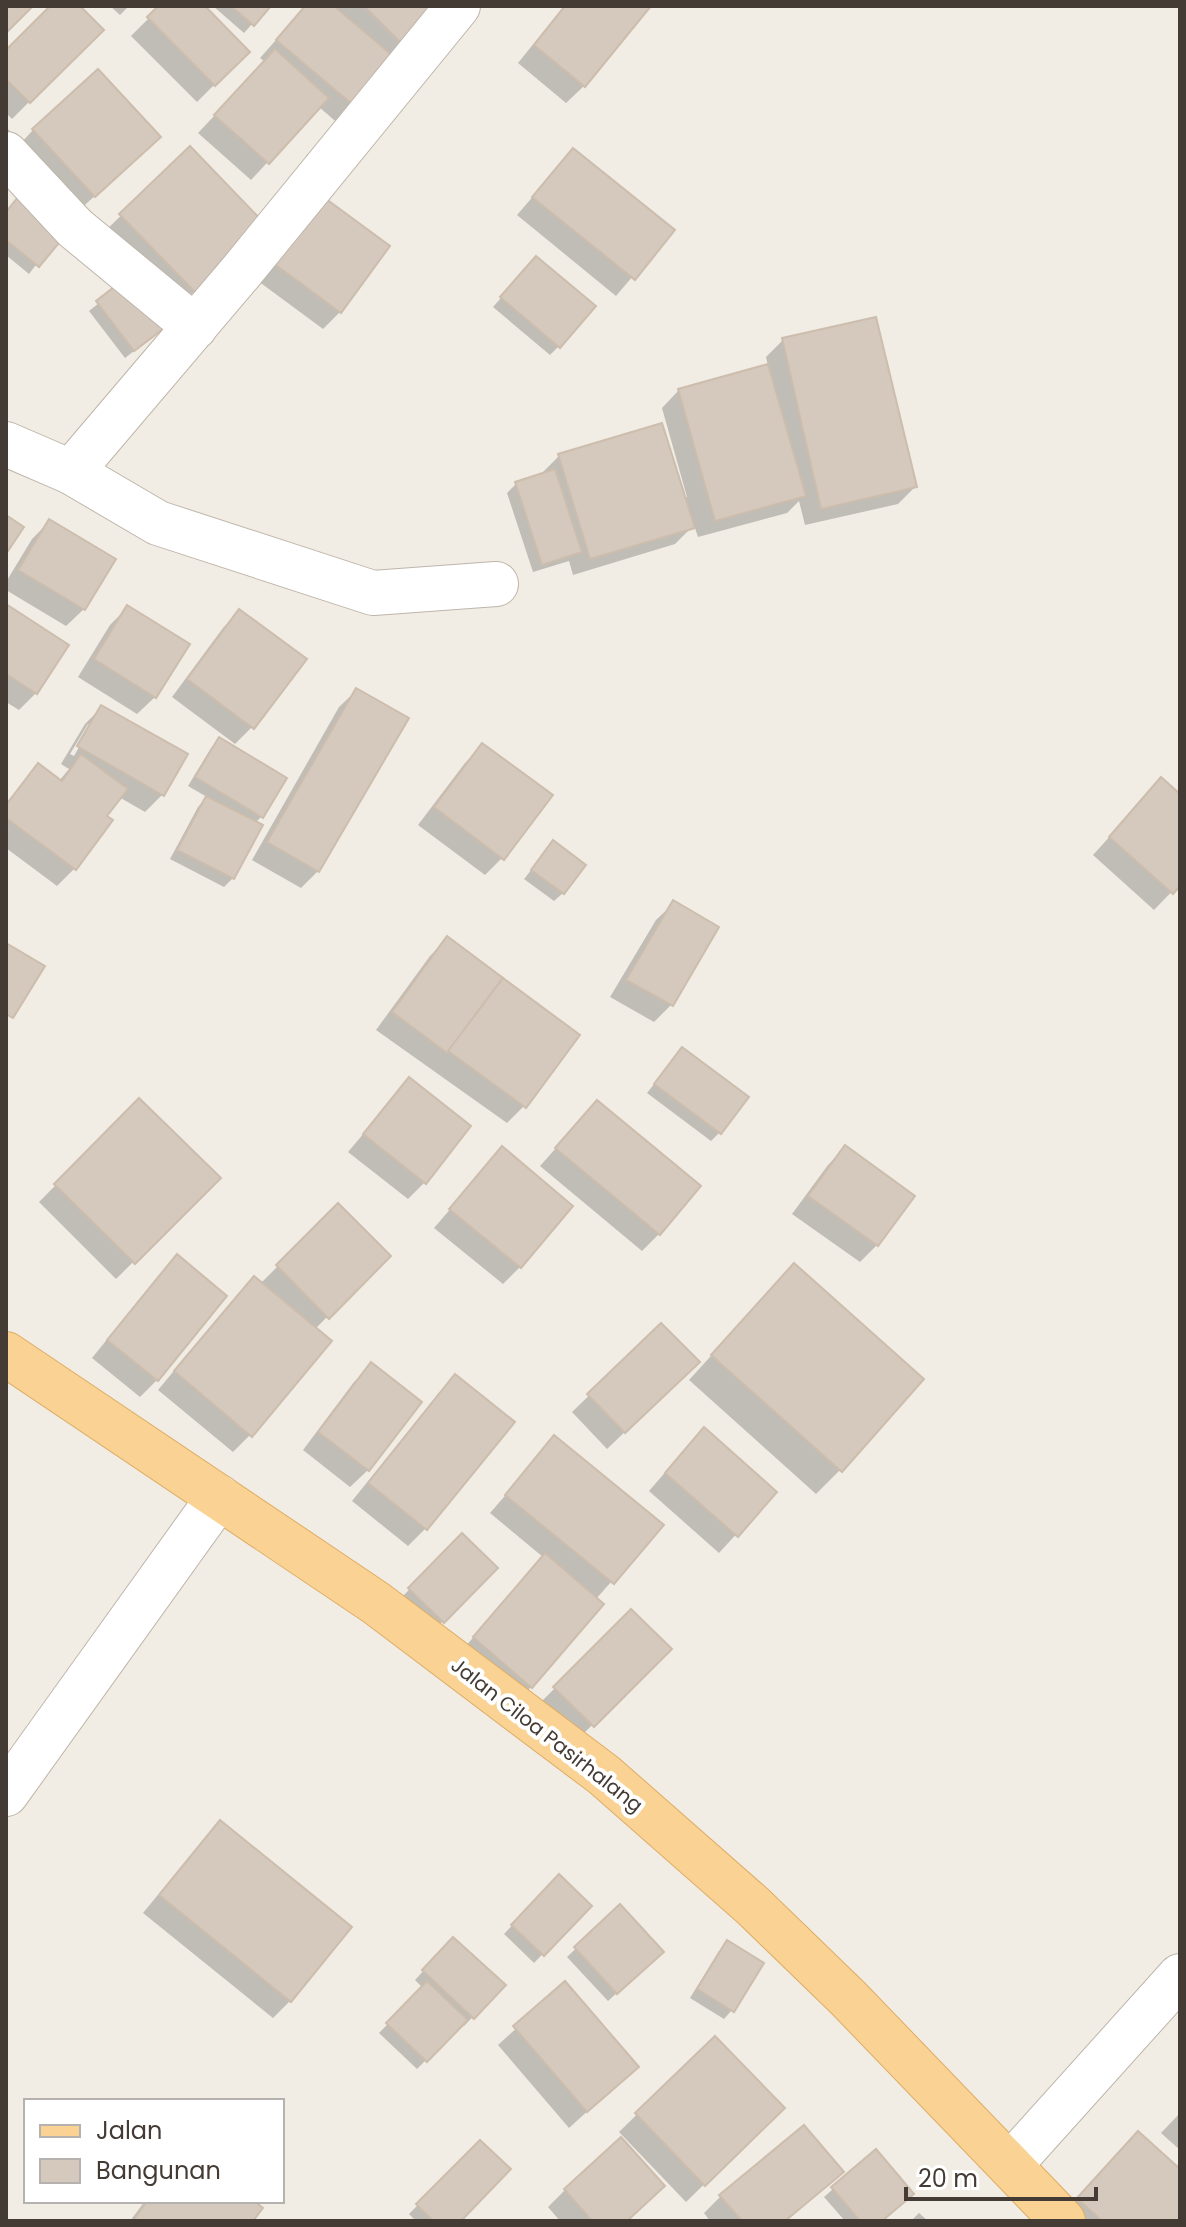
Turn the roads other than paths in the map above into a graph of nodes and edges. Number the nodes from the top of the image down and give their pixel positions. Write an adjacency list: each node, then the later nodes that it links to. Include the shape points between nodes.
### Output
1 (458, 6): 3 (street)
2 (6, 154): 3 (street, via 75,228)
3 (195, 327): 5 (street)
4 (6, 444): 5 (street)
5 (71, 472): 6 (street, via 158,523 373,593)
6 (496, 584)
7 (6, 1354): 8 (main road, Jalan Ciloa Pasirhalang)
8 (219, 1497): 9 (street); 11 (main road, Jalan Ciloa Pasirhalang, via 376,1603 604,1775 753,1906)
9 (6, 1794)
10 (1180, 1976): 11 (street)
11 (1010, 2165): 12 (main road, Jalan Ciloa Pasirhalang)
12 (1063, 2221)

